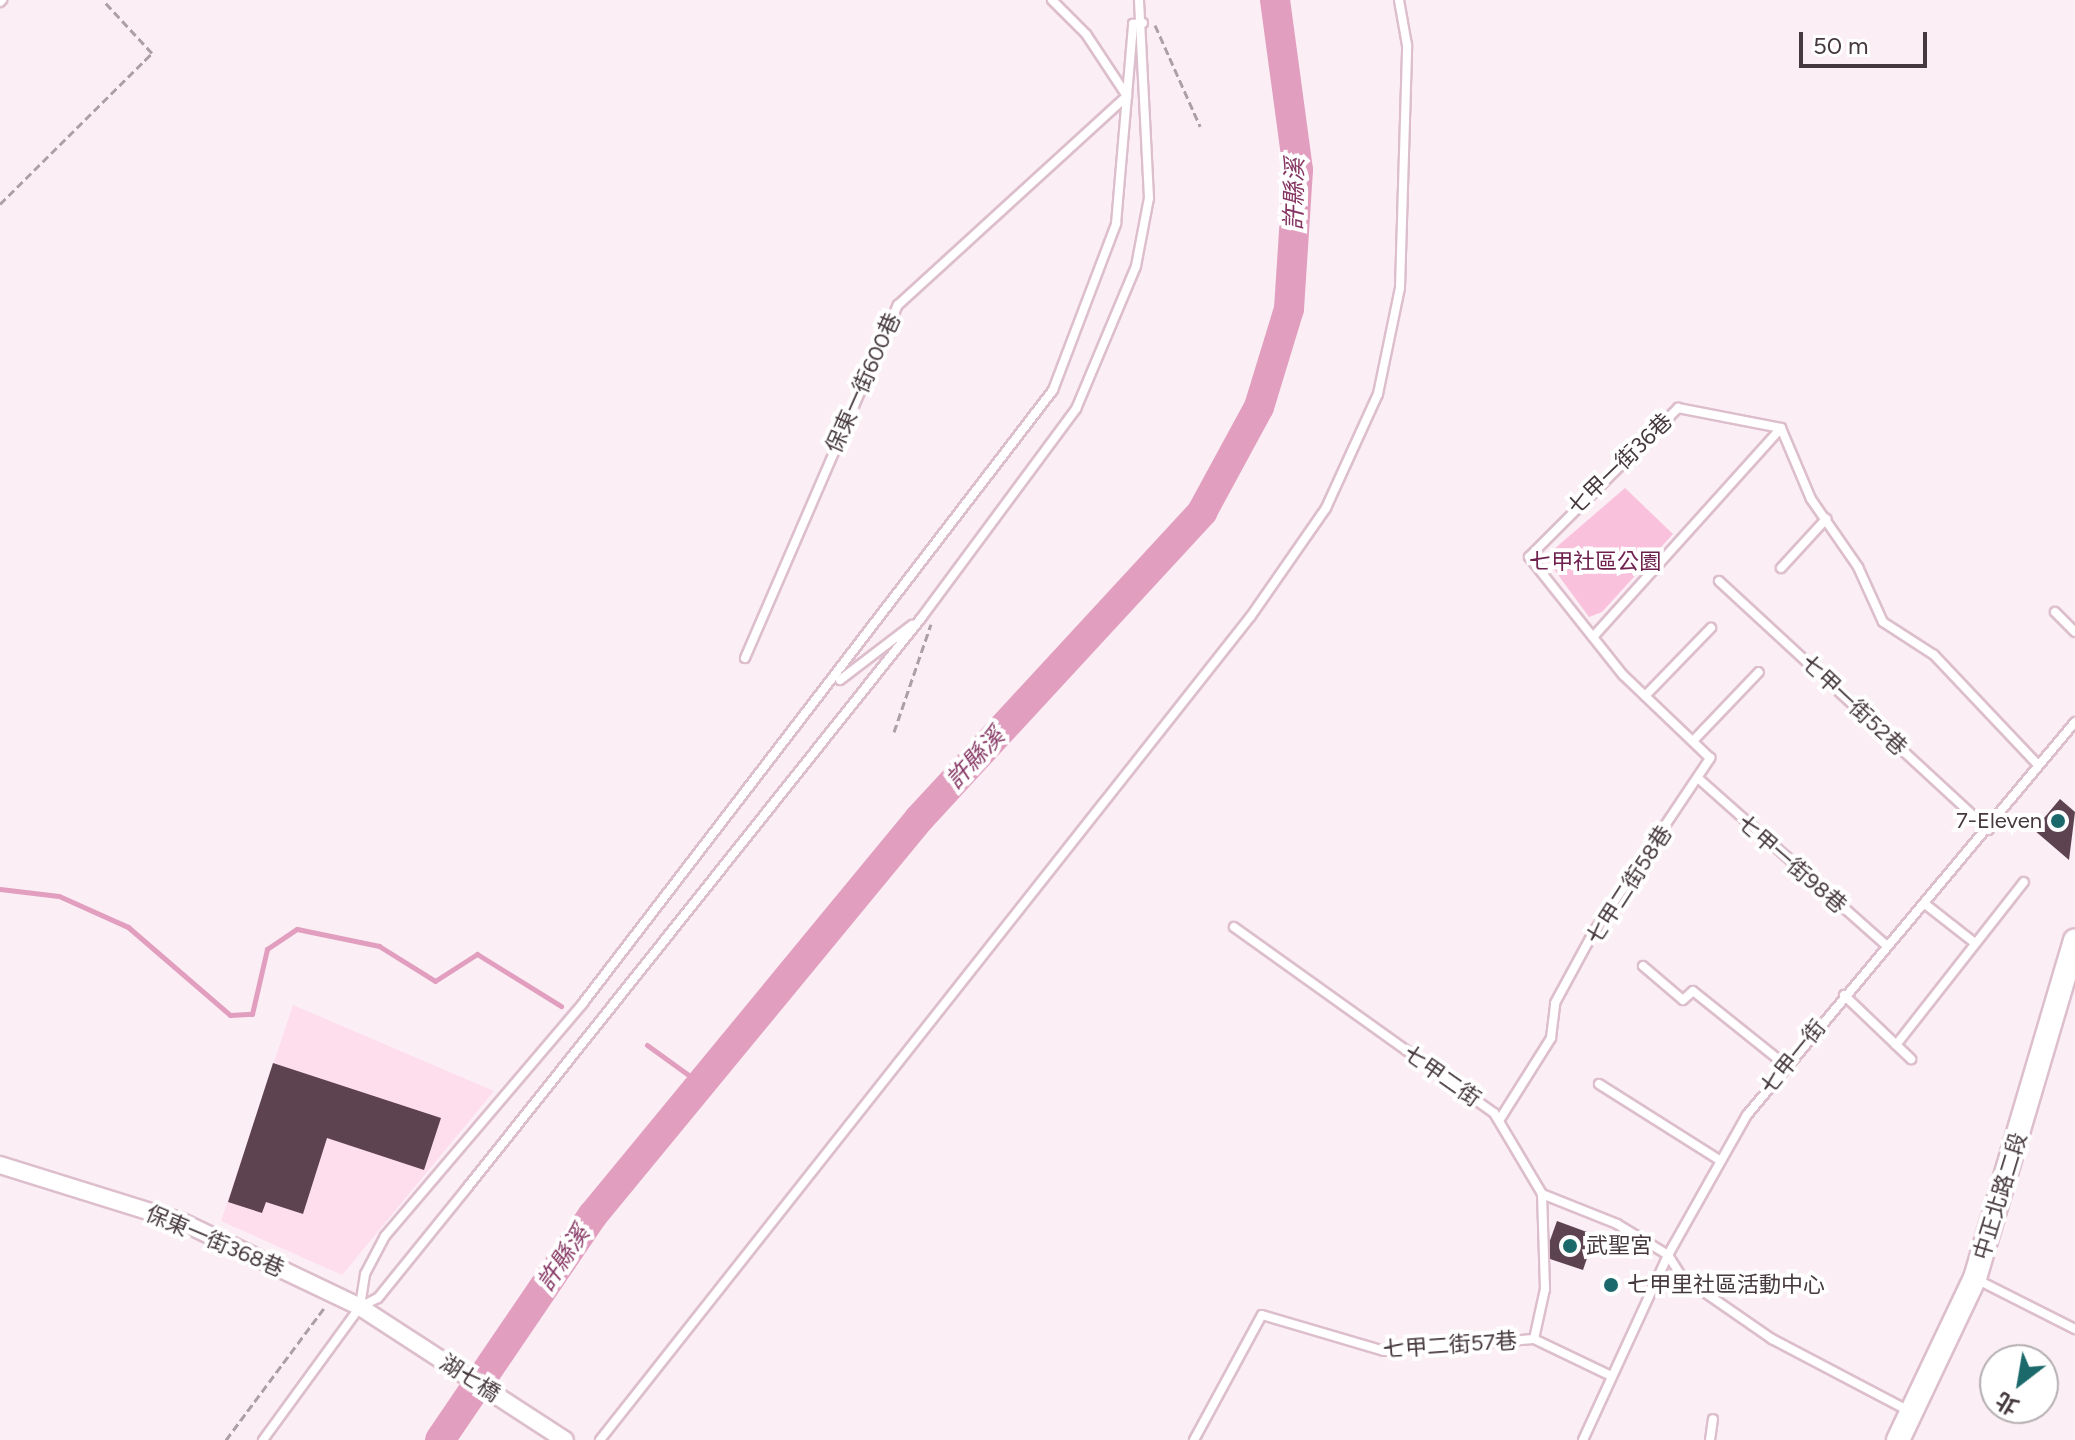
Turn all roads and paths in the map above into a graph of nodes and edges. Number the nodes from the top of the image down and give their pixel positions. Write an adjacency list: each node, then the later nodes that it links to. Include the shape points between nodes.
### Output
1 (103, 0): 8 (path, via 152,53)
2 (1052, 0): 6 (lane, via 1086,34)
3 (1139, 0): 5 (lane)
4 (1399, 0): 57 (lane, via 1407,45 1400,288 1378,394 1326,508 1251,616)
5 (1143, 23): 6 (lane, via 1133,24); 7 (path, via 1159,25); 14 (lane, via 1149,198 1109,342 1037,468)
6 (1127, 96): 18 (lane, 保東一街600巷, via 898,305); 20 (lane, via 1116,224 1053,390)
7 (1200, 126)
8 (0, 204)
9 (1781, 428): 10 (lane); 17 (lane); 17 (lane, 七甲一街36巷, via 1678,408 1537,542 1529,557)
10 (1826, 519): 11 (lane); 25 (lane, via 1883,622 1934,655)
11 (1781, 568)
12 (1719, 581): 27 (lane, 七甲一街52巷)
13 (2055, 612): 16 (lane)
14 (922, 617): 20 (lane); 23 (path, via 934,626); 47 (lane, via 378,1298)
15 (1711, 628): 21 (lane)
16 (2075, 632)
17 (1593, 637): 21 (lane, 七甲一街36巷)
18 (745, 658)
19 (1759, 672): 24 (lane)
20 (832, 686): 47 (lane, via 583,1003 385,1236 365,1274)
21 (1645, 696): 24 (lane, 七甲一街36巷)
22 (2075, 722): 25 (lane, 七甲一街)
23 (894, 732)
24 (1693, 741): 26 (lane, 七甲一街36巷, via 1710,758)
25 (2038, 765): 27 (lane, 七甲一街)
26 (1699, 779): 33 (lane, 七甲一街98巷); 40 (lane, 七甲二街58巷, via 1593,933 1555,1003 1551,1038)
27 (1989, 830): 29 (lane, 七甲一街)
28 (2024, 882): 32 (lane)
29 (1925, 904): 32 (lane); 33 (lane, 七甲一街)
30 (1234, 927): 40 (lane, 七甲二街)
31 (2075, 941): 45 (main road, 中正北路二段)
32 (1975, 943): 36 (lane)
33 (1887, 946): 35 (lane, 七甲一街)
34 (1643, 966): 38 (lane, via 1683,1000 1693,991)
35 (1844, 995): 36 (lane); 38 (lane, 七甲一街)
36 (1896, 1045): 37 (lane)
37 (1911, 1059)
38 (1784, 1064): 41 (lane, 七甲一街)
39 (1599, 1084): 41 (lane)
40 (1500, 1119): 43 (lane, 七甲二街)
41 (1721, 1161): 44 (lane, 七甲一街)
42 (0, 1165): 47 (street, 保東一街368巷, via 180,1221)
43 (1542, 1194): 44 (lane); 50 (lane, 七甲二街57巷, via 1545,1289)
44 (1668, 1255): 51 (lane, 七甲一街); 52 (lane, via 1681,1276 1772,1339)
45 (1975, 1278): 49 (lane); 52 (main road, 中正北路二段)
46 (326, 1305): 55 (path)
47 (360, 1307): 48 (street, 保東一街368巷); 56 (lane)
48 (379, 1319): 54 (street, 湖七橋)
49 (2075, 1329)
50 (1534, 1339): 51 (lane); 58 (lane, 七甲二街57巷, via 1375,1350 1272,1314 1252,1325)
51 (1609, 1375): 59 (lane, 七甲一街)
52 (1911, 1412): 61 (main road, 中正北路二段)
53 (1713, 1419): 60 (lane)
54 (563, 1439)
55 (226, 1440)
56 (263, 1440)
57 (600, 1440)
58 (1194, 1440)
59 (1583, 1440)
60 (1710, 1440)
61 (1898, 1440)

